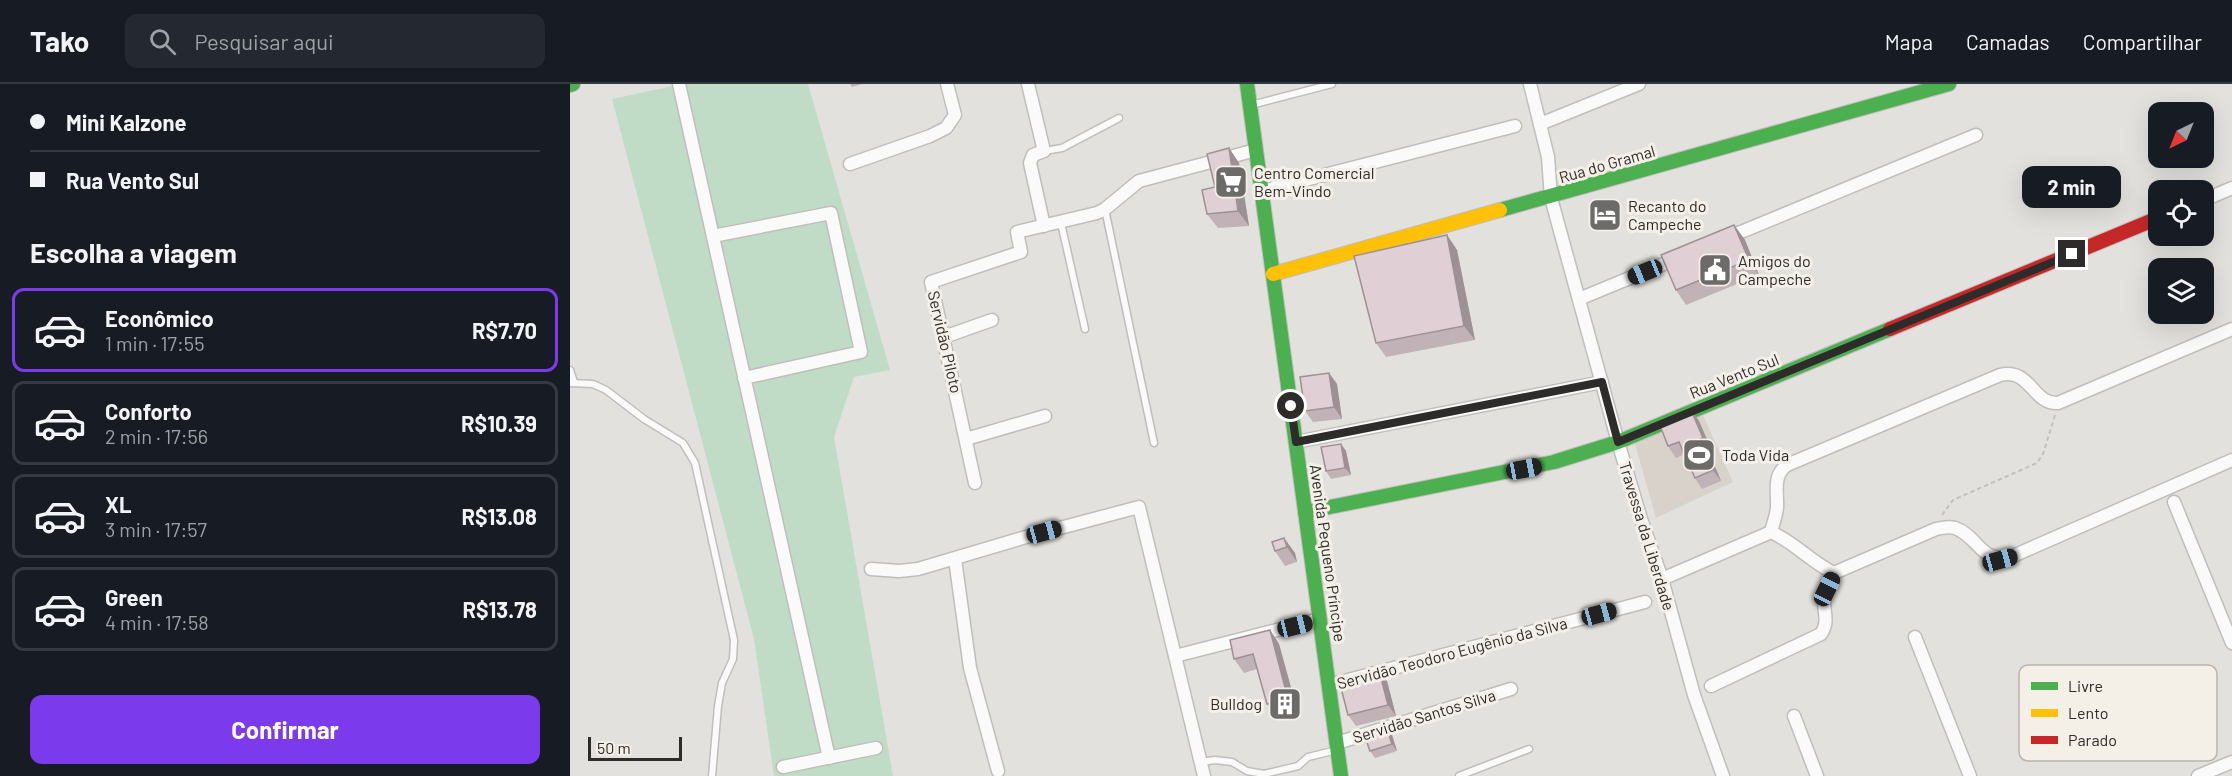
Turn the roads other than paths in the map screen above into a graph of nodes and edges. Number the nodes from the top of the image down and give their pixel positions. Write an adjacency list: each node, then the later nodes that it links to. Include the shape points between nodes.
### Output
1 (679, 84): 25 (street)
2 (947, 84): 16 (street, via 955,115 946,128)
3 (1028, 84): 15 (street)
4 (1247, 84): 9 (main road, Avenida Pequeno Príncipe)
5 (1332, 84): 9 (lane)
6 (1530, 84): 11 (street, Travessa da Liberdade)
7 (1639, 84): 11 (street)
8 (1949, 84): 20 (main road, Rua do Gramal)
9 (1250, 106): 14 (main road, Avenida Pequeno Príncipe)
10 (1119, 118): 15 (lane, via 1062,148)
11 (1540, 124): 20 (street, Travessa da Liberdade, via 1548,157)
12 (1515, 126): 18 (street)
13 (1976, 135): 26 (street)
14 (1256, 150): 18 (main road, Avenida Pequeno Príncipe); 21 (street, Servidão Piloto, via 1139,181)
15 (1044, 151): 24 (street, via 1033,155 1030,163)
16 (850, 164)
17 (2232, 188): 19 (street)
18 (1262, 191): 28 (main road, Avenida Pequeno Príncipe)
19 (2214, 196)
20 (1551, 198): 28 (main road, Rua do Gramal); 29 (street, Travessa da Liberdade)
21 (1105, 209): 22 (street, Servidão Piloto); 40 (lane)
22 (1061, 223): 24 (street, Servidão Piloto); 31 (lane)
23 (2148, 223): 42 (main road, Rua Vento Sul)
24 (1044, 226): 33 (street, Servidão Piloto, via 1017,231 1021,252 931,282)
25 (712, 236): 35 (street); 35 (street, via 831,213 861,352)
26 (1711, 244)
27 (1689, 254): 29 (street)
28 (1273, 274): 41 (main road, Avenida Pequeno Príncipe)
29 (1579, 299): 36 (street, Travessa da Liberdade)
30 (992, 320): 33 (street)
31 (1085, 329)
32 (2232, 329): 47 (street, via 2058,403 2045,400 2016,374 2008,373 1787,465 1777,478 1777,508)
33 (944, 337): 39 (street, Servidão Piloto)
34 (570, 370): 37 (lane)
35 (744, 378): 64 (street)
36 (1602, 382): 41 (street); 42 (street, Travessa da Liberdade)
37 (572, 383): 69 (lane, via 593,384 606,390 683,443 695,463 734,640 718,706)
38 (1045, 416): 39 (street)
39 (966, 439): 44 (street, Servidão Piloto)
40 (1154, 442)
41 (1296, 442): 46 (main road, Avenida Pequeno Príncipe)
42 (1618, 442): 46 (main road, Rua Vento Sul, via 1554,462); 51 (street, Travessa da Liberdade)
43 (2232, 460): 50 (street, via 2000,560 1949,527)
44 (975, 483)
45 (2174, 502): 55 (street)
46 (1305, 512): 53 (main road, Avenida Pequeno Príncipe)
47 (1771, 532): 50 (street); 51 (street)
48 (955, 559): 49 (street, via 909,570); 56 (street, via 1139,507); 68 (street, via 970,668)
49 (871, 568)
50 (1834, 573): 58 (street, via 1824,601 1827,620 1821,634)
51 (1662, 579): 73 (street, Travessa da Liberdade, via 1694,695)
52 (1645, 602): 57 (street, Servidão Teodoro Eugênio da Silva)
53 (1320, 619): 56 (street); 57 (main road, Avenida Pequeno Príncipe)
54 (1915, 637): 75 (street)
55 (2232, 643)
56 (1175, 656): 65 (street)
57 (1329, 685): 61 (main road, Avenida Pequeno Príncipe)
58 (1711, 686)
59 (1511, 689): 61 (street, Servidão Santos Silva)
60 (1794, 716): 74 (street)
61 (1337, 746): 65 (lane, via 1281,772 1264,774 1247,771 1232,762); 71 (main road, Avenida Pequeno Príncipe)
62 (876, 748): 64 (street)
63 (1529, 749): 72 (lane)
64 (829, 758): 67 (street)
65 (1201, 762): 70 (street)
66 (2232, 762): 76 (street)
67 (783, 767)
68 (998, 771)
69 (712, 776)
70 (1204, 776)
71 (1341, 776)
72 (1459, 776)
73 (1723, 776)
74 (1817, 776)
75 (1970, 776)
76 (2198, 776)

